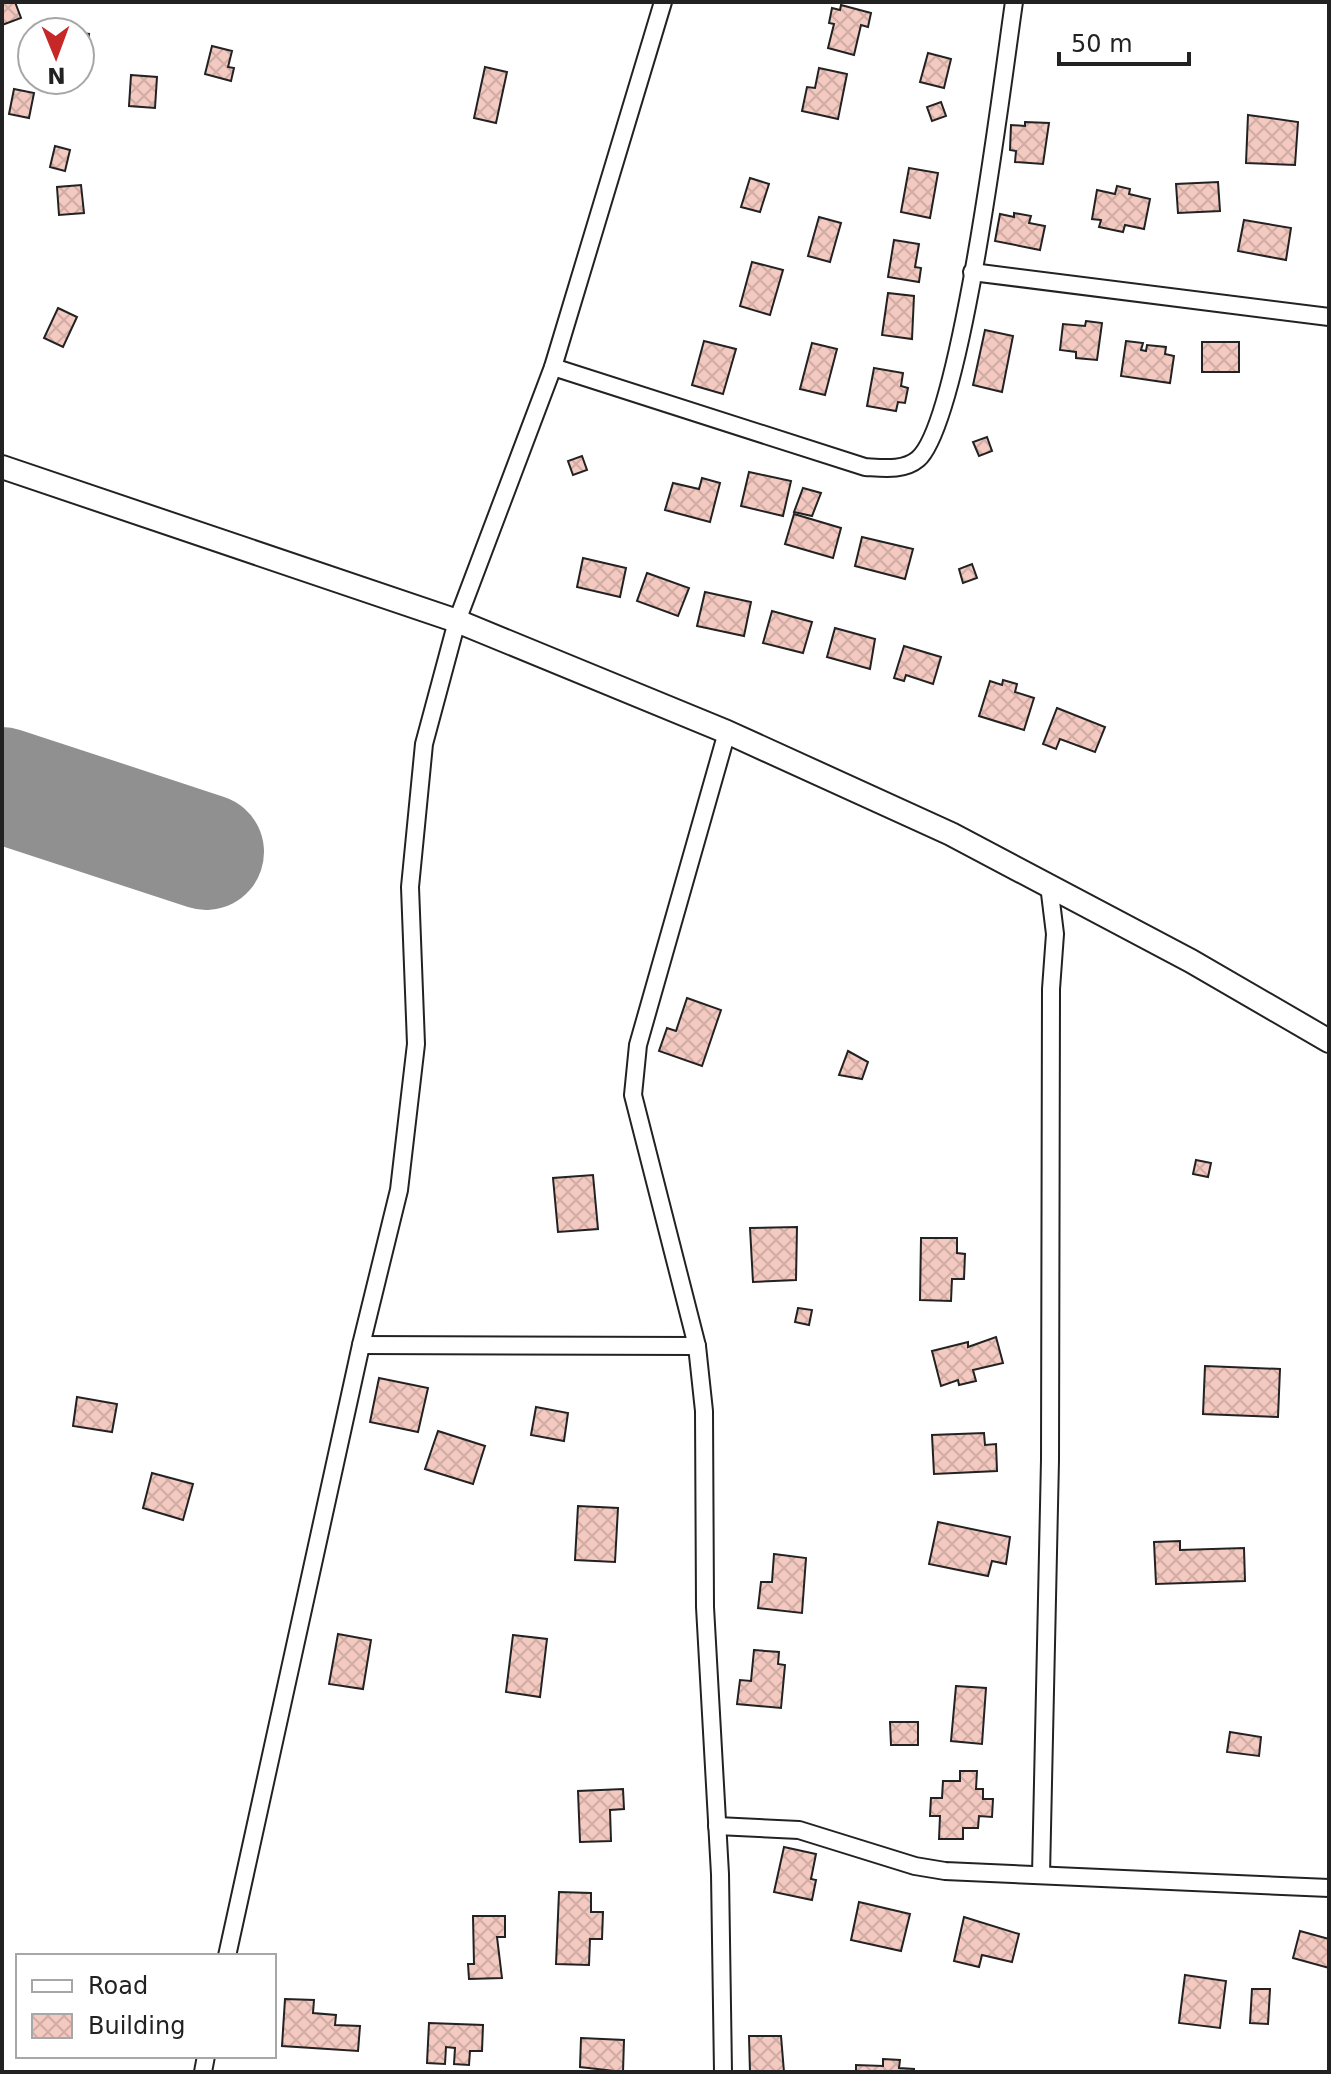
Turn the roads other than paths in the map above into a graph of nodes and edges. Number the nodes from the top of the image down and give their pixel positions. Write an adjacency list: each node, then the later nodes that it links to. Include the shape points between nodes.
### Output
1 (663, 2): 5 (street)
2 (1014, 2): 3 (street)
3 (972, 272): 4 (street); 5 (street, via 949,390 935,432 918,458 898,468 830,458)
4 (1329, 317)
5 (553, 367): 7 (street)
6 (2, 467): 7 (main road)
7 (457, 621): 8 (main road); 11 (street, via 424,744 417,808 410,887 416,1044 408,1134)
8 (727, 732): 9 (main road, via 951,834); 12 (street, via 653,987 638,1045 633,1095)
9 (1049, 885): 10 (main road); 14 (street, via 1055,934)
10 (1329, 1041)
11 (361, 1345): 12 (street); 16 (street)
12 (697, 1346): 13 (street, via 704,1411 705,1607)
13 (717, 1826): 14 (street, via 799,1830 945,1871); 17 (street)
14 (1041, 1875): 15 (street)
15 (1329, 1888)
16 (227, 1954)
17 (723, 2072)

